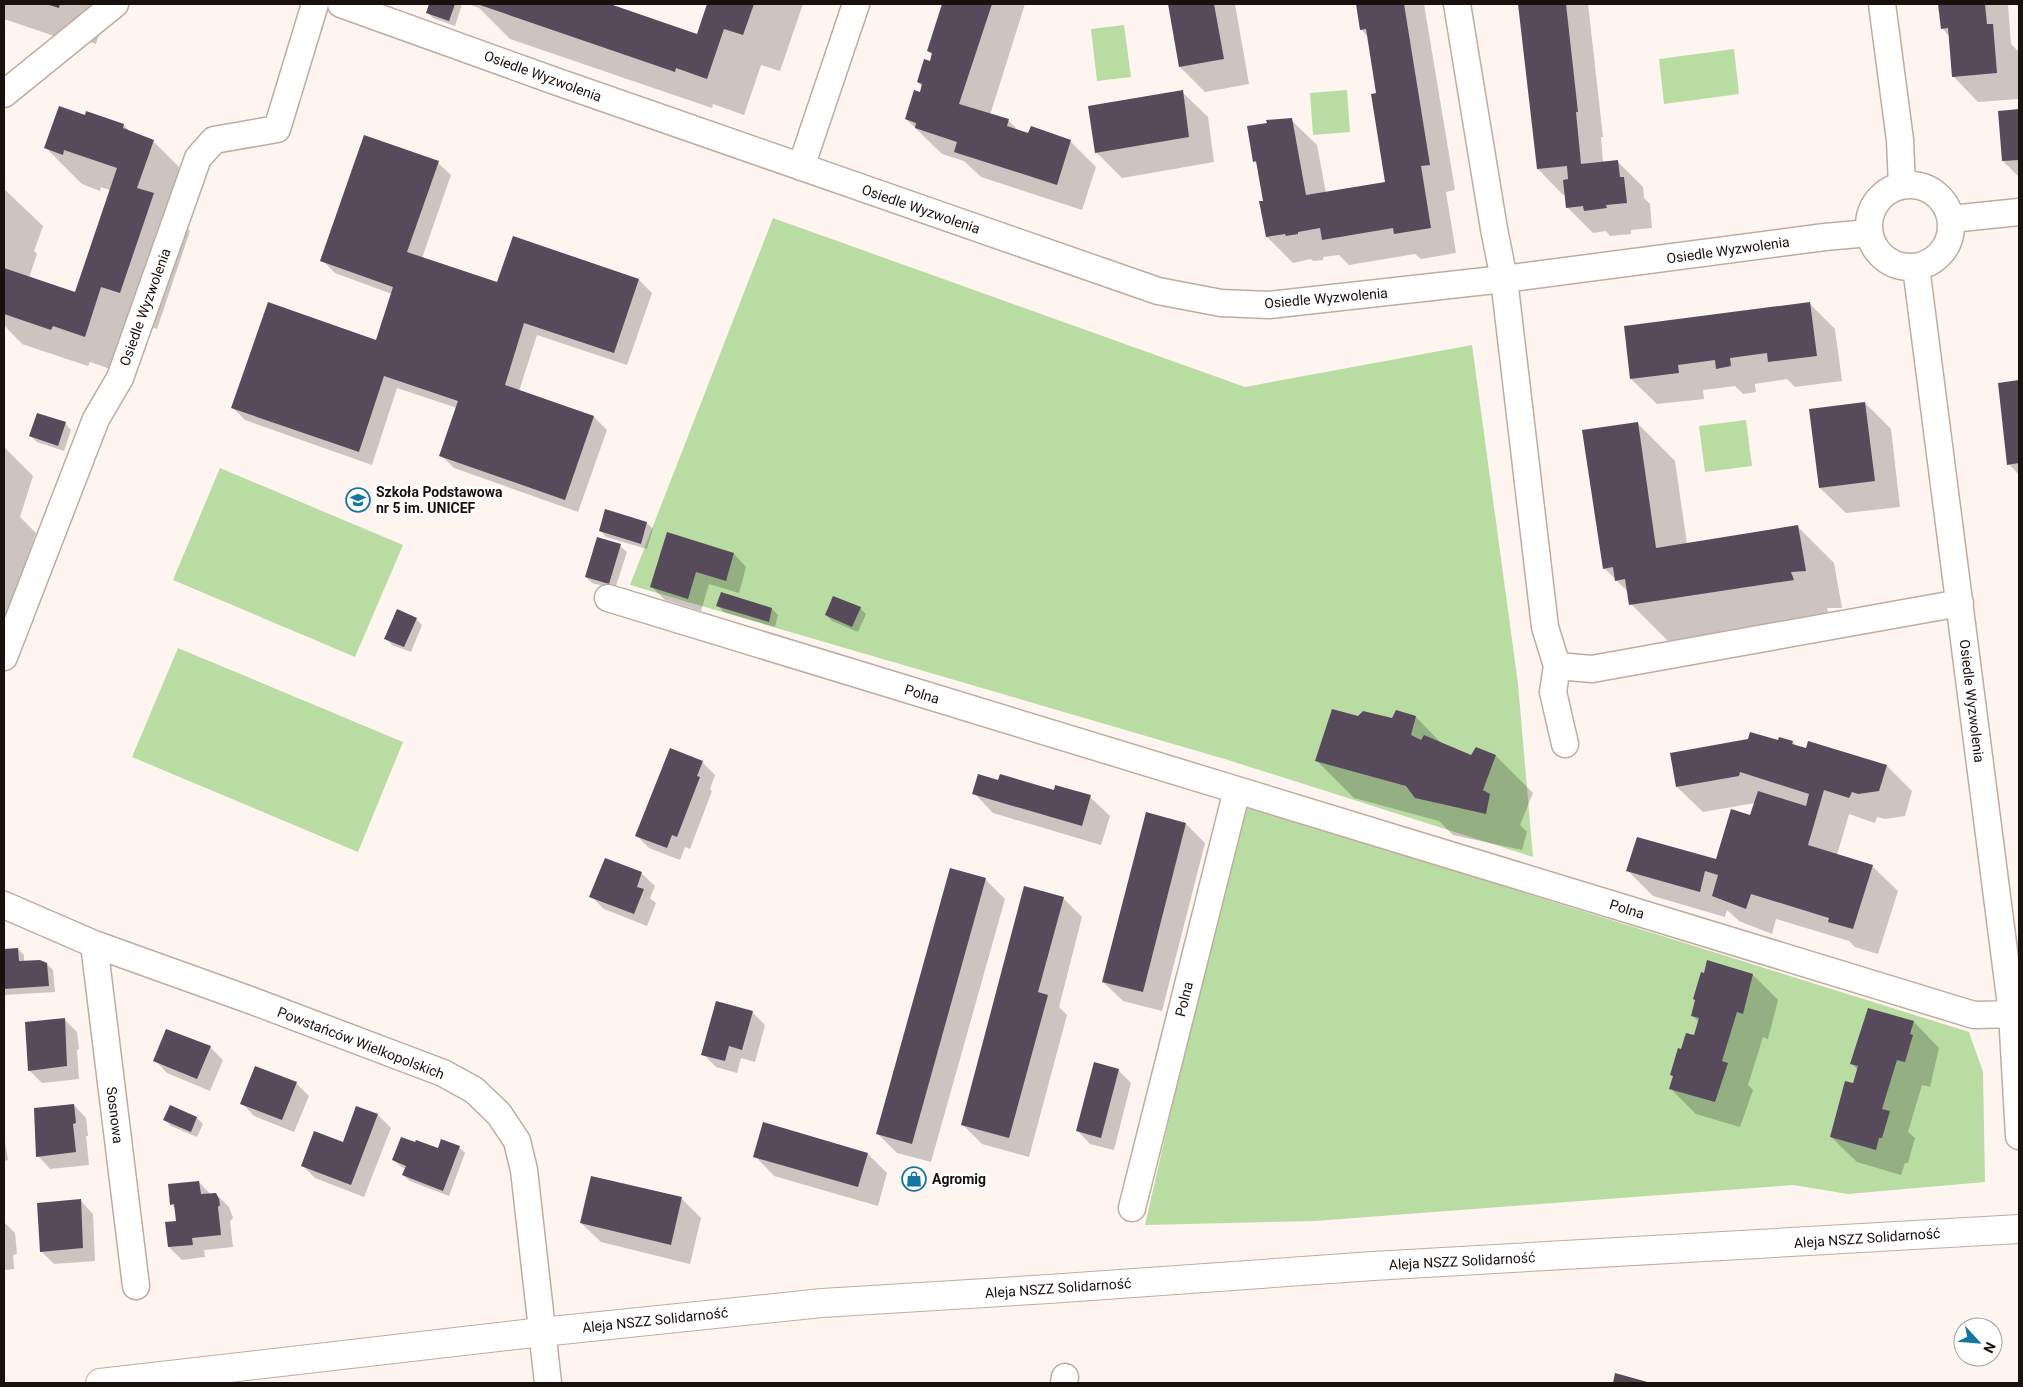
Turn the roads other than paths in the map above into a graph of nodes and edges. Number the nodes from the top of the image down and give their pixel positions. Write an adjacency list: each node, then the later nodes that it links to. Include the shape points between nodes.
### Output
1 (115, 4): 7 (street)
2 (315, 4): 17 (street, Osiedle Wyzwolenia, via 277,129 214,140 198,158 120,378 96,419)
3 (341, 4): 8 (street, Osiedle Wyzwolenia)
4 (856, 4): 8 (street)
5 (1457, 4): 14 (street)
6 (1882, 4): 9 (street, via 1900,140)
7 (4, 94)
8 (801, 167): 14 (street, Osiedle Wyzwolenia, via 1158,291 1221,302 1269,305)
9 (1902, 186): 11 (street, via 1918,186 1933,192); 12 (street, via 1887,192 1876,203 1870,217)
10 (2019, 212): 11 (street)
11 (1951, 219): 13 (street, via 1950,236 1943,250 1932,262)
12 (1869, 233): 13 (street, via 1885,260 1900,266); 14 (street, Osiedle Wyzwolenia)
13 (1916, 267): 16 (street, Osiedle Wyzwolenia)
14 (1504, 280): 18 (street, via 1545,627)
15 (608, 598): 20 (street, Polna)
16 (1960, 603): 18 (street, via 1592,669); 23 (street, Osiedle Wyzwolenia)
17 (4, 657)
18 (1557, 666): 19 (street, via 1553,692)
19 (1565, 744)
20 (1237, 790): 23 (street, Polna, via 1974,1015); 25 (street, Polna)
21 (4, 905): 22 (street, Powstańców Wielkopolskich)
22 (94, 944): 27 (street, Sosnowa); 28 (street, Powstańców Wielkopolskich, via 443,1074 474,1090 499,1114 518,1141 527,1188)
23 (2016, 1014): 24 (street, Osiedle Wyzwolenia)
24 (2019, 1136)
25 (1132, 1208)
26 (2019, 1229): 28 (street, Aleja NSZZ Solidarność, via 1382,1265 822,1303)
27 (136, 1286)
28 (542, 1332): 29 (street, Aleja NSZZ Solidarność); 30 (street, Powstańców Wielkopolskich)
29 (100, 1383)
30 (548, 1383)

